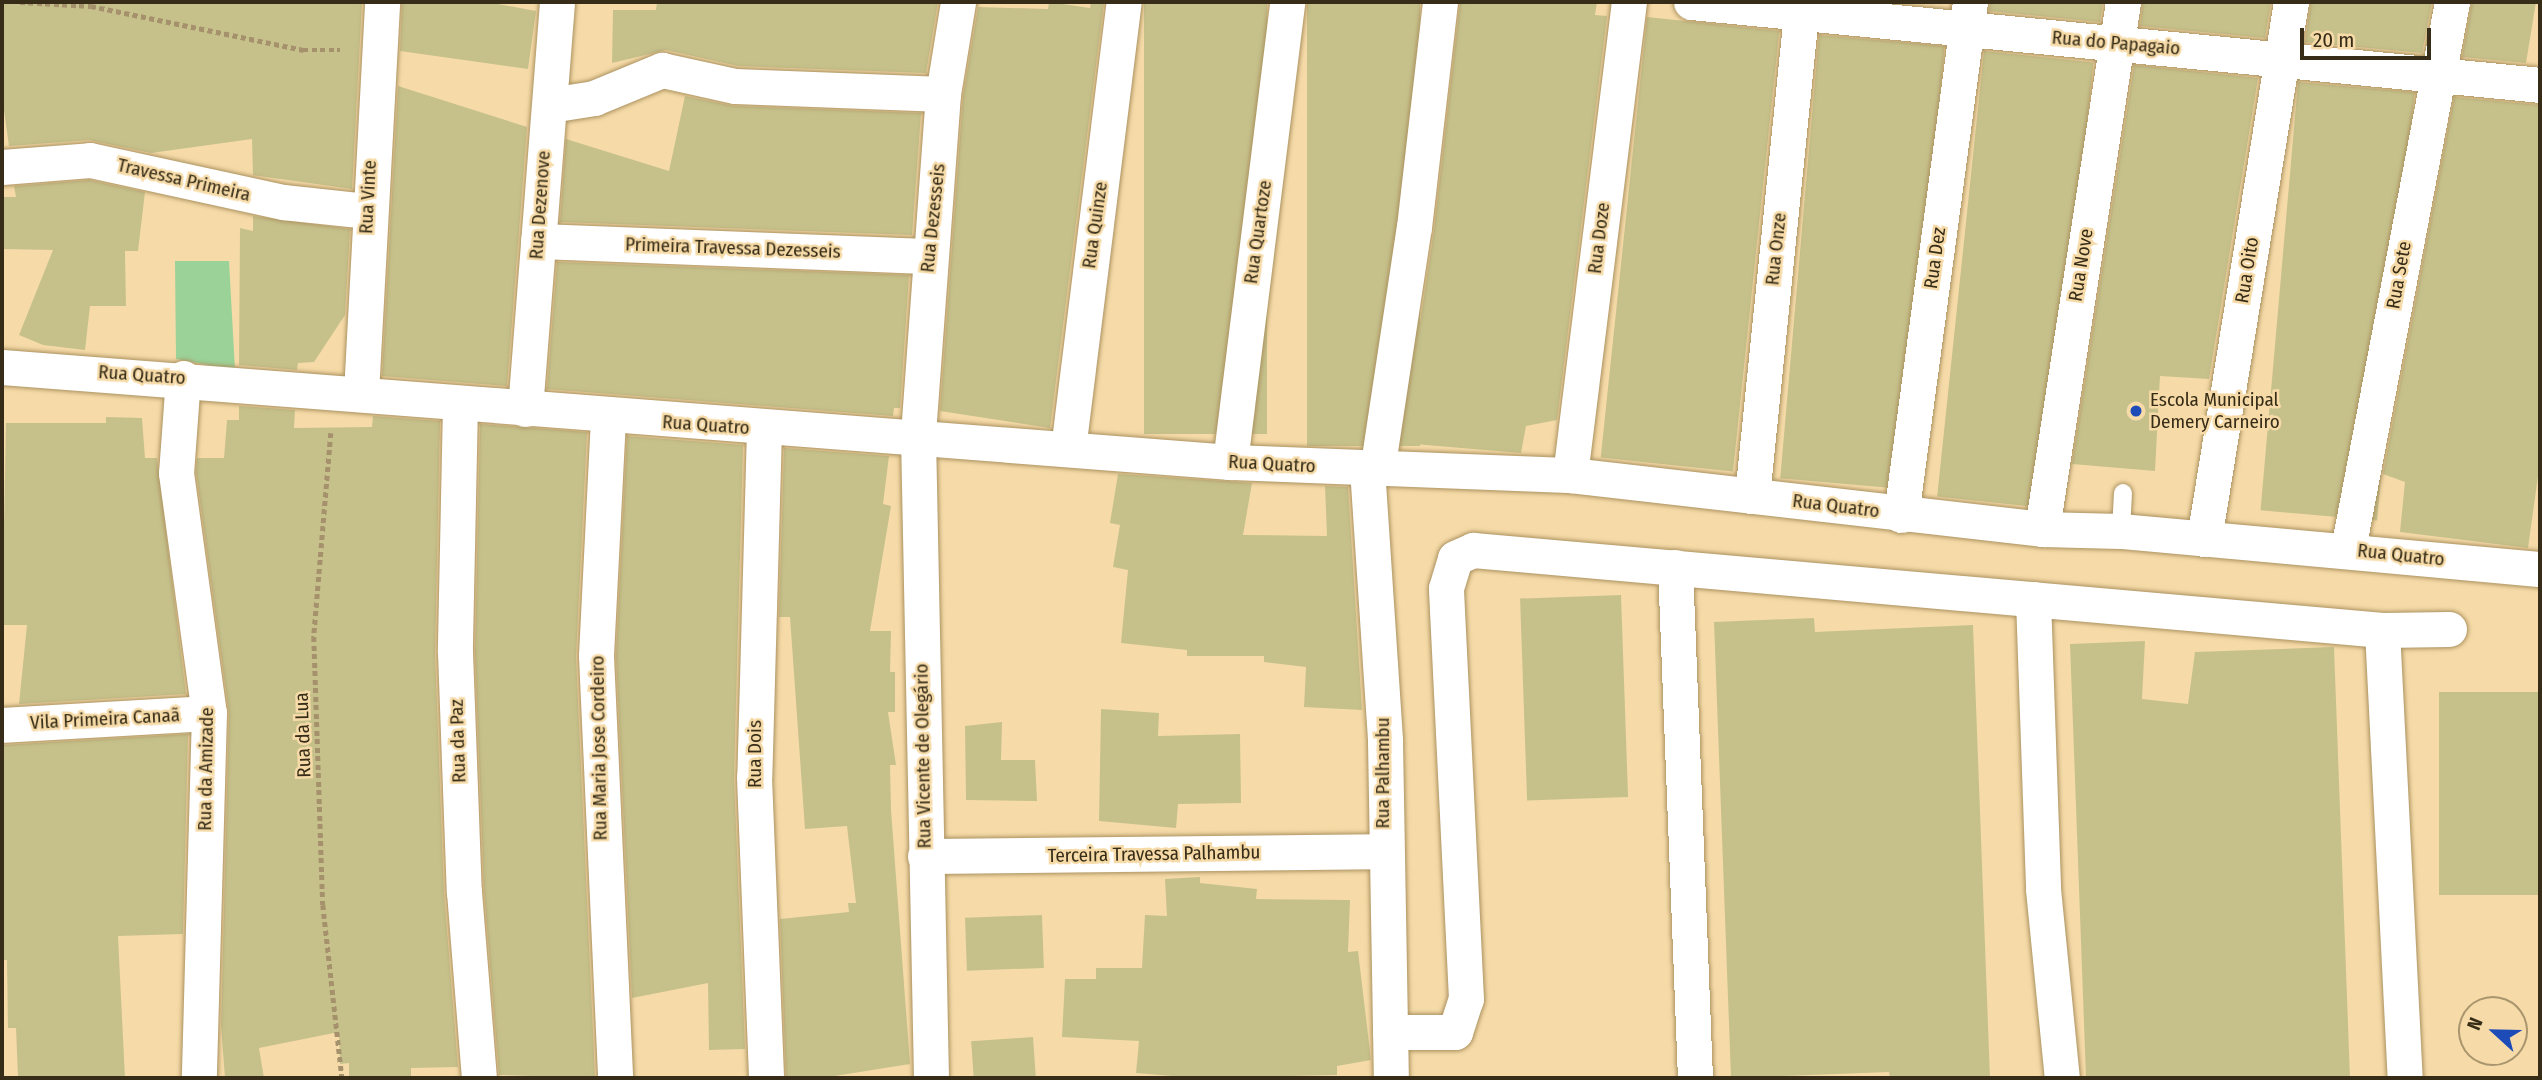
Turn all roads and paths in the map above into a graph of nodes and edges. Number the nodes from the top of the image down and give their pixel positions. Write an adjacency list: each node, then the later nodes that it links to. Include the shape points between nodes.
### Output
1 (20, 2): 16 (path, via 91,6 303,50)
2 (382, 2): 16 (street, Rua Vinte)
3 (557, 2): 21 (street, Rua Dezenove)
4 (958, 2): 20 (street, Rua Dezesseis)
5 (1124, 2): 34 (street, Rua Quinze)
6 (1287, 2): 35 (street, Rua Quartoze)
7 (1440, 2): 36 (street, via 1418,200)
8 (1629, 2): 37 (street, Rua Doze)
9 (1691, 2): 13 (street, Rua do Papagaio)
10 (2123, 2): 15 (street, Rua Nove)
11 (2291, 2): 17 (street, Rua Oito)
12 (2452, 2): 18 (street, Rua Sete)
13 (1801, 8): 14 (street, Rua do Papagaio); 39 (street, Rua Onze)
14 (1968, 16): 15 (street, Rua do Papagaio); 40 (street, Rua Dez)
15 (2115, 43): 17 (street, Rua do Papagaio); 41 (street, Rua Nove)
16 (377, 49): 23 (street, Rua Vinte)
17 (2281, 57): 18 (street, Rua do Papagaio); 43 (street, Rua Oito)
18 (2435, 78): 19 (street, Rua do Papagaio); 44 (street, Rua Sete)
19 (2540, 85)
20 (943, 94): 21 (street, via 734,86 662,70 594,98); 25 (street, Rua Dezesseis)
21 (551, 105): 24 (street, Rua Dezenove)
22 (2, 167): 23 (street, Travessa Primeira, via 90,160 284,202)
23 (367, 211): 28 (street, Rua Vinte)
24 (538, 241): 25 (street, Primeira Travessa Dezesseis); 30 (street, Rua Dezenove)
25 (928, 256): 33 (street, Rua Dezesseis)
26 (2, 366): 27 (street, Rua Quatro)
27 (183, 377): 28 (street, Rua Quatro); 50 (street, Rua da Amizade, via 176,473)
28 (348, 392): 29 (street, Rua Quatro); 56 (path, Rua da Lua, via 314,637 323,905)
29 (460, 404): 30 (street, Rua Quatro); 57 (street, Rua da Paz, via 455,652 464,891)
30 (525, 409): 31 (street, Rua Quatro)
31 (608, 418): 32 (street, Rua Quatro); 58 (street, Rua Maria Jose Cordeiro, via 596,656)
32 (764, 429): 33 (street, Rua Quatro); 59 (street, Rua Dois, via 754,777)
33 (918, 434): 34 (street, Rua Quatro); 53 (street, Rua Vicente de Olegário)
34 (1068, 449): 35 (street, Rua Quatro)
35 (1230, 462): 36 (street, Rua Quatro)
36 (1372, 466): 37 (street, Rua Quatro); 52 (street, Rua Palhambu, via 1385,741)
37 (1570, 475): 39 (street, Rua Quatro)
38 (2123, 493): 42 (lane)
39 (1752, 496): 40 (street, Rua Quatro)
40 (1901, 515): 41 (street, Rua Quatro)
41 (2042, 529): 42 (street, Rua Quatro)
42 (2121, 531): 43 (street, Rua Quatro)
43 (2204, 539): 44 (street, Rua Quatro)
44 (2348, 550): 46 (street, Rua Quatro)
45 (1675, 567): 47 (street); 54 (street, via 1473,550 1455,558 1446,589 1466,999 1455,1032); 62 (street)
46 (2540, 569)
47 (2033, 599): 48 (street); 63 (street, via 2043,889)
48 (2382, 629): 49 (street); 64 (street)
49 (2449, 629)
50 (209, 713): 51 (street, Vila Primeira Canaã); 55 (street, Rua da Amizade)
51 (2, 725)
52 (1383, 851): 53 (street, Terceira Travessa Palhambu); 54 (street, Rua Palhambu)
53 (925, 856): 60 (street, Rua Vicente de Olegário)
54 (1390, 1032): 61 (street, Rua Palhambu)
55 (200, 1078)
56 (342, 1078)
57 (479, 1078)
58 (615, 1078)
59 (766, 1078)
60 (932, 1078)
61 (1391, 1078)
62 (1695, 1078)
63 (2062, 1078)
64 (2405, 1078)

